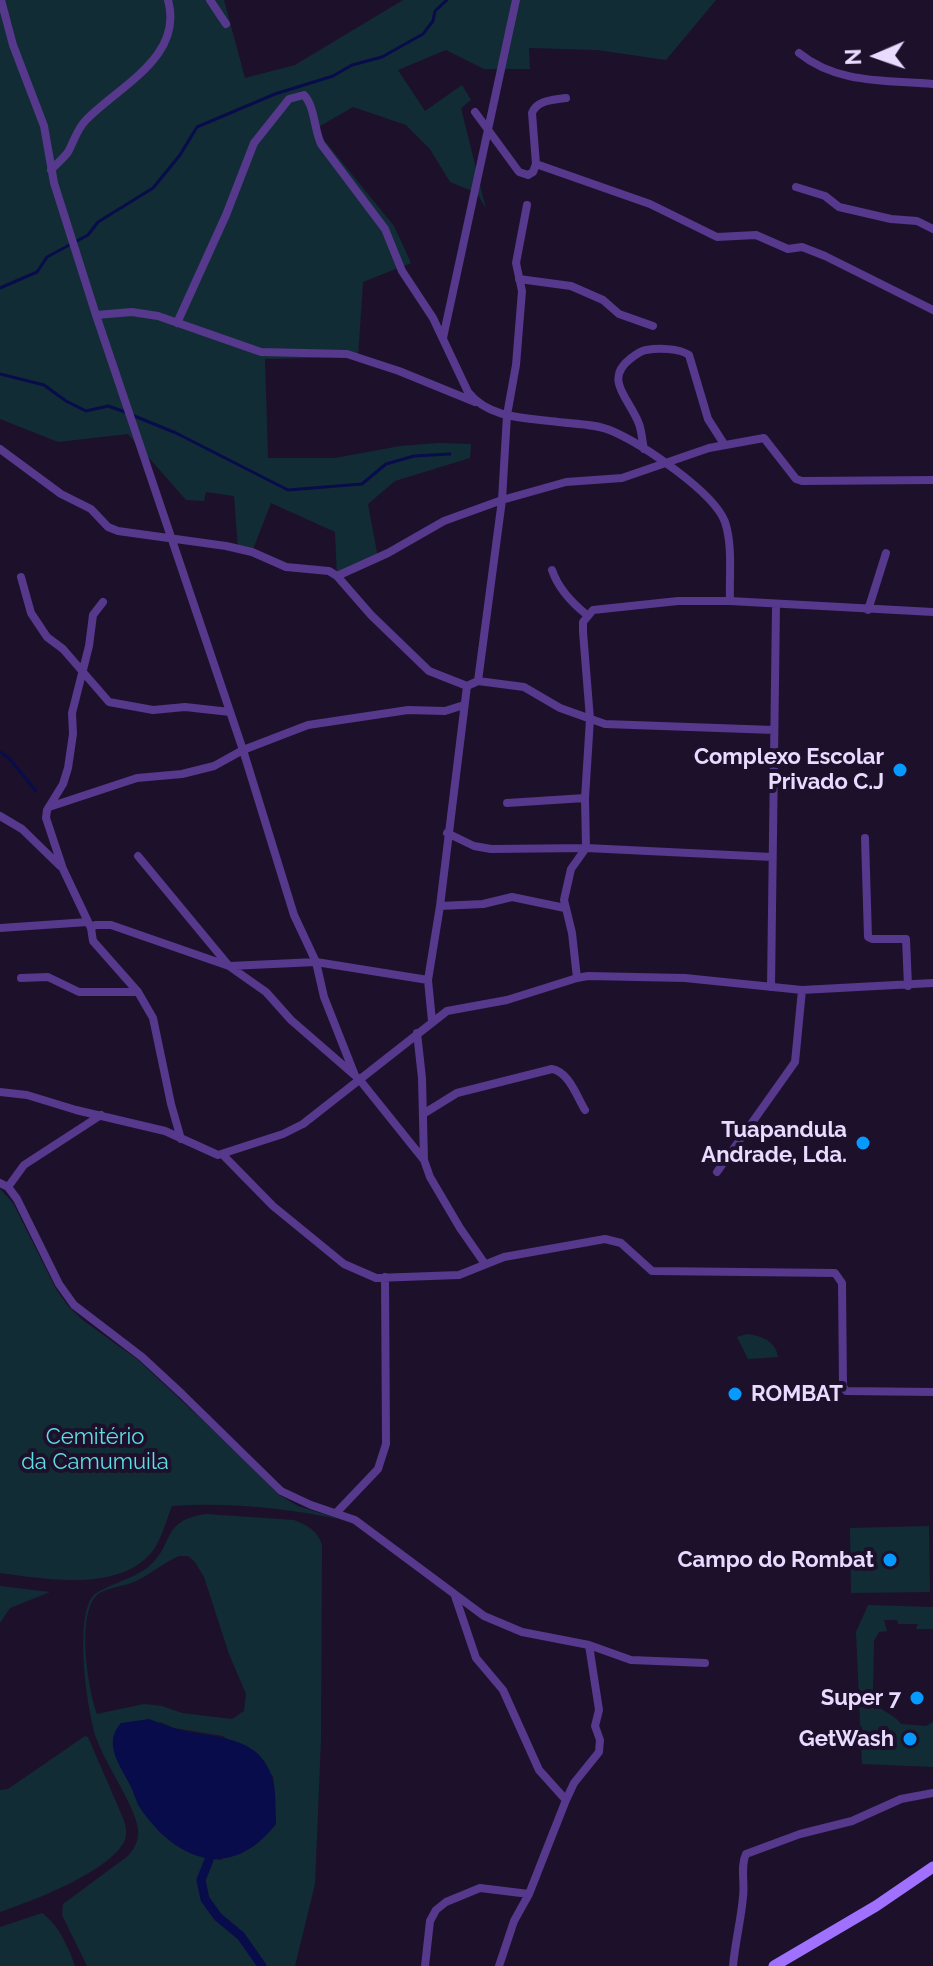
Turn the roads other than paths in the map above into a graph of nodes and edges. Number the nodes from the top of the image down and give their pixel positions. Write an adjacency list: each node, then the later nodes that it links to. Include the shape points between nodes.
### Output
1 (1, 0): 12 (street, via 44,126)
2 (168, 0): 12 (street, via 171,25 159,54 85,121)
3 (210, 0): 5 (street)
4 (516, 0): 10 (street)
5 (226, 24)
6 (799, 53): 7 (street, via 849,77)
7 (933, 84)
8 (566, 98): 11 (street, via 534,108)
9 (475, 112): 10 (street)
10 (488, 129): 11 (street, via 519,172 528,175); 21 (street)
11 (536, 164): 17 (street, via 650,204 717,237 756,235 788,249 813,251)
12 (51, 170): 18 (street)
13 (796, 187): 15 (street, via 825,196 839,207 917,221)
14 (527, 205): 16 (street, via 516,263)
15 (933, 229)
16 (519, 279): 20 (street, via 571,286 603,300 619,314); 23 (street, via 516,365)
17 (933, 310)
18 (96, 315): 19 (street, via 132,312); 30 (street)
19 (177, 323): 21 (street, via 254,143 289,99 304,95 321,144 385,229 402,271); 22 (street, via 261,352 347,354)
20 (653, 326)
21 (443, 338): 22 (street)
22 (476, 402): 23 (street)
23 (507, 415): 26 (street, via 600,428); 29 (street)
24 (724, 444): 26 (street, via 708,419 689,355 649,349 617,372); 27 (street); 28 (street, via 764,438 802,481)
25 (0, 449): 30 (street, via 91,509 108,527)
26 (644, 449): 27 (street)
27 (668, 462): 29 (street, via 622,478 566,482); 35 (street, via 724,521)
28 (933, 480)
29 (502, 500): 33 (street, via 444,521); 42 (street)
30 (173, 540): 33 (street, via 238,549 286,567); 45 (street)
31 (886, 553): 38 (street)
32 (552, 570): 40 (street)
33 (337, 576): 43 (street, via 429,671)
34 (21, 577): 41 (street, via 31,613 47,637)
35 (730, 601): 37 (street); 40 (street, via 678,601 593,610)
36 (103, 602): 41 (street, via 93,615)
37 (776, 606): 38 (street); 47 (street)
38 (868, 610): 39 (street)
39 (933, 612)
40 (587, 615): 46 (street, via 583,632)
41 (83, 670): 45 (street, via 109,702 153,710); 51 (street, via 72,713 68,768)
42 (478, 681): 43 (street); 46 (street, via 524,687)
43 (467, 686): 44 (street)
44 (464, 705): 48 (street, via 308,725); 53 (street)
45 (230, 712): 48 (street)
46 (590, 719): 47 (street, via 605,724); 49 (street)
47 (774, 730): 57 (street)
48 (243, 750): 51 (street, via 199,771 137,778); 63 (street, via 294,915)
49 (585, 798): 50 (street); 55 (street)
50 (507, 803)
51 (48, 807): 58 (street, via 48,826)
52 (0, 816): 58 (street, via 22,829)
53 (447, 833): 55 (street, via 482,848); 59 (street)
54 (865, 838): 69 (street, via 868,937 906,939)
55 (586, 848): 57 (street); 60 (street, via 571,869)
56 (138, 856): 64 (street)
57 (772, 857): 70 (street)
58 (63, 869): 61 (street)
59 (440, 906): 60 (street, via 512,897); 67 (street)
60 (565, 908): 66 (street)
61 (89, 925): 62 (street); 64 (street, via 111,925); 72 (street, via 93,941)
62 (0, 928)
63 (316, 962): 64 (street); 67 (street); 75 (street, via 324,997)
64 (229, 966): 75 (street, via 266,992)
65 (21, 978): 72 (street, via 48,977 79,992)
66 (577, 978): 70 (street, via 685,978); 73 (street, via 507,1000 455,1008)
67 (428, 980): 73 (street)
68 (933, 983): 69 (street)
69 (908, 986): 71 (street)
70 (771, 987): 71 (street)
71 (802, 990): 83 (street, via 795,1062)
72 (138, 992): 80 (street, via 158,1034)
73 (432, 1021): 74 (street)
74 (417, 1033): 75 (street); 78 (street)
75 (356, 1076): 81 (street, via 303,1124); 82 (street)
76 (0, 1092): 79 (street)
77 (585, 1110): 78 (street, via 566,1077 552,1069 457,1093)
78 (423, 1114): 82 (street)
79 (101, 1115): 80 (street); 84 (street, via 24,1165)
80 (181, 1139): 81 (street)
81 (222, 1154): 86 (street, via 273,1206 344,1264)
82 (424, 1160): 85 (street)
83 (717, 1172)
84 (4, 1185): 88 (street, via 74,1305 142,1357 281,1491)
85 (485, 1264): 86 (street, via 459,1275); 87 (street, via 605,1239 621,1243 652,1271 829,1271 842,1283 846,1391)
86 (385, 1277): 88 (street, via 386,1444 378,1469)
87 (933, 1392)
88 (337, 1512): 89 (street, via 377,1535)
89 (455, 1596): 90 (street, via 522,1632); 93 (street, via 476,1658 503,1690 539,1770)
90 (589, 1645): 91 (street, via 642,1661); 93 (street, via 599,1710 595,1730 601,1746)
91 (705, 1663)
92 (933, 1793): 98 (street, via 901,1799 852,1821 746,1854)
93 (566, 1800): 95 (street)
94 (933, 1867): 99 (main road)
95 (529, 1894): 96 (street, via 480,1888 446,1902 430,1921); 97 (street)
96 (425, 1966)
97 (499, 1966)
98 (733, 1966)
99 (774, 1966)

